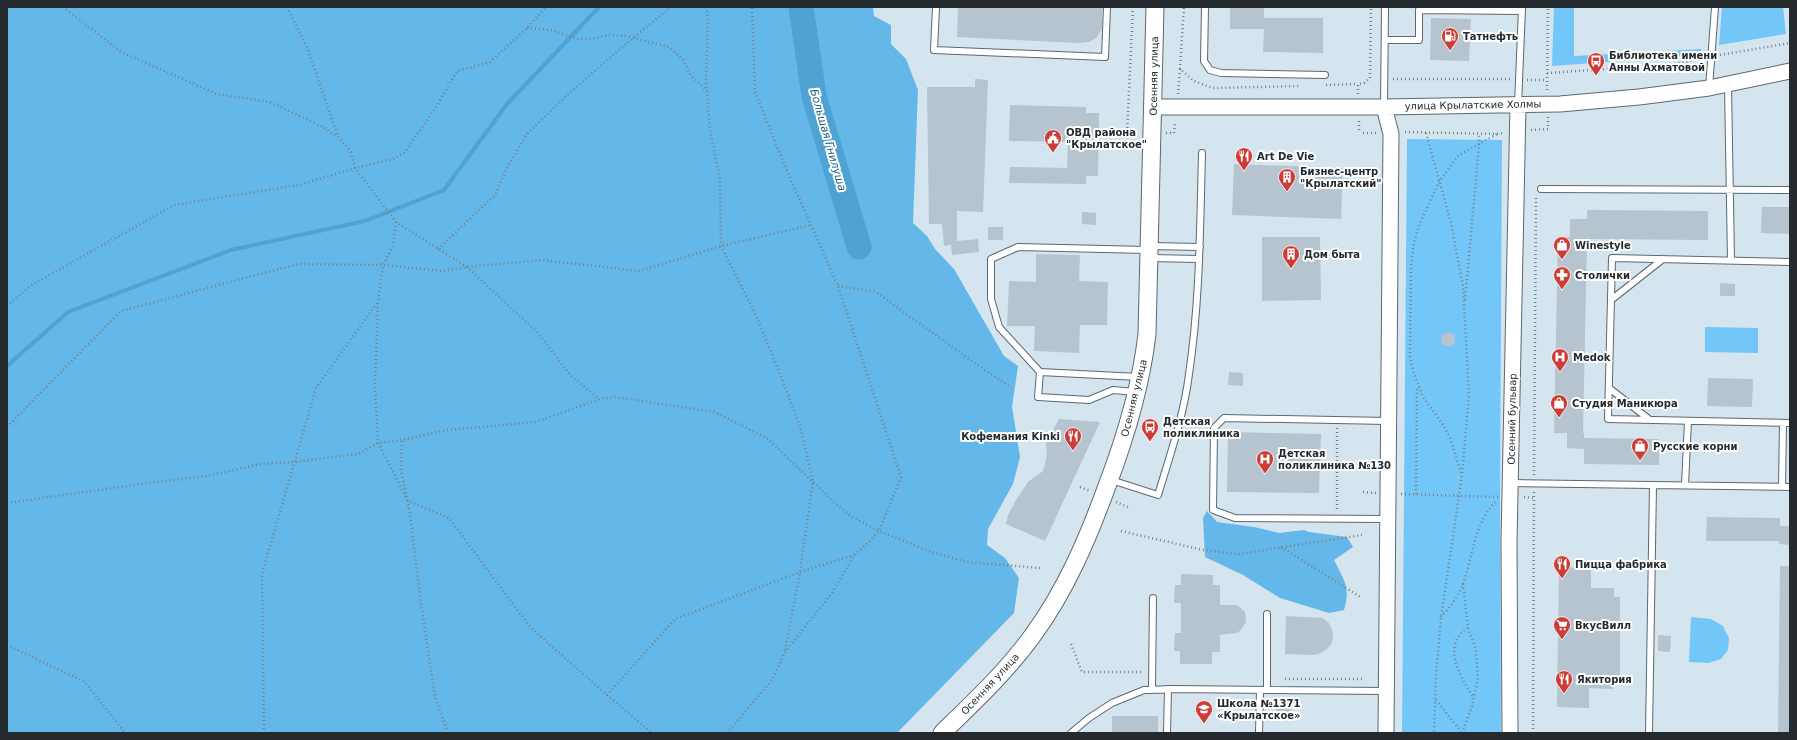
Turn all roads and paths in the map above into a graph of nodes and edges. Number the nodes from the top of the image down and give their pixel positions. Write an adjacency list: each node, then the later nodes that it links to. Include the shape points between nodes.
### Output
1 (63, 7): 46 (path, via 121,52 217,94 270,102)
2 (287, 7): 46 (path, via 307,48)
3 (546, 7): 18 (path)
4 (671, 7): 19 (path)
5 (706, 7): 33 (path)
6 (752, 7): 55 (path, via 756,92 786,171)
7 (936, 7): 8 (lane, via 934,50 1105,58)
8 (1107, 7)
9 (1133, 7): 40 (path)
10 (1155, 7): 36 (main road, Осенняя улица)
11 (1184, 7): 23 (path)
12 (1205, 7): 26 (lane, via 1204,60 1210,70 1221,73)
13 (1371, 7): 27 (path)
14 (1385, 7): 20 (lane)
15 (1548, 7): 25 (path)
16 (1715, 7): 22 (lane)
17 (1522, 9): 20 (lane, via 1420,10 1419,40); 29 (lane)
18 (527, 28): 19 (path, via 552,30 577,39 591,40 609,35); 49 (path, via 490,62 457,71 436,109 404,154)
19 (634, 38): 33 (path, via 669,47 683,60 691,76); 58 (path, via 566,96 527,134 494,195)
20 (1385, 40): 28 (lane)
21 (1790, 43): 22 (path)
22 (1712, 56): 25 (path, via 1669,65); 32 (lane)
23 (1180, 69)
24 (1790, 71): 31 (street, улица Крылатские Холмы)
25 (1547, 73): 30 (path)
26 (1326, 75)
27 (1370, 78): 28 (path); 37 (path, via 1358,84)
28 (1384, 79): 29 (path); 38 (lane)
29 (1519, 80): 30 (path); 35 (lane)
30 (1547, 80): 34 (path)
31 (1728, 84): 32 (street, улица Крылатские Холмы); 52 (lane)
32 (1709, 88): 34 (street, улица Крылатские Холмы, via 1639,97)
33 (707, 92): 56 (path, via 710,130 720,180)
34 (1547, 104): 35 (street, улица Крылатские Холмы); 39 (path)
35 (1518, 105): 38 (street, улица Крылатские Холмы); 90 (street, Осенний бульвар)
36 (1153, 107): 37 (street, улица Крылатские Холмы); 59 (main road, Осенняя улица)
37 (1358, 107): 38 (street, улица Крылатские Холмы); 41 (path)
38 (1384, 107): 45 (street)
39 (1548, 130)
40 (1127, 133)
41 (1359, 133)
42 (1363, 133): 45 (path)
43 (1426, 133): 44 (path); 45 (path); 50 (path)
44 (1479, 133): 47 (path); 47 (path, via 1497,134)
45 (1391, 134): 79 (street)
46 (338, 137): 49 (path, via 351,152)
47 (1479, 145): 50 (path, via 1459,155); 70 (path)
48 (1202, 154): 57 (lane)
49 (355, 168): 54 (path); 69 (path, via 299,185 174,205 30,286)
50 (1439, 182): 70 (path, via 1452,230 1463,286); 72 (path, via 1420,222 1411,267 1410,357)
51 (1541, 189): 52 (lane); 91 (path, via 1536,198)
52 (1731, 189): 53 (lane); 62 (lane)
53 (1790, 190)
54 (396, 222): 58 (path); 64 (path, via 393,246)
55 (811, 225): 56 (path); 66 (path)
56 (721, 246): 65 (path, via 639,271 542,260); 89 (path, via 756,315 782,379 800,426)
57 (1200, 247): 59 (lane); 60 (lane)
58 (438, 249): 65 (path)
59 (1150, 251): 60 (lane); 71 (lane, via 1018,247 991,259 991,299 998,327); 73 (main road, Осенняя улица, via 1148,334)
60 (1199, 259): 88 (lane, via 1189,375 1179,425 1158,495)
61 (1663, 259): 62 (lane); 67 (lane); 67 (lane, via 1612,258)
62 (1731, 260): 63 (lane)
63 (1790, 262)
64 (383, 265): 65 (path, via 442,271); 68 (path); 83 (path, via 298,264 121,311)
65 (467, 267): 76 (path, via 537,332 571,376)
66 (838, 286): 74 (path, via 876,292); 104 (path, via 901,477)
67 (1611, 300): 75 (lane)
68 (378, 302): 85 (path, via 375,386); 86 (path, via 316,388)
69 (7, 306)
70 (1464, 309): 87 (path, via 1469,395)
71 (1040, 372): 73 (lane); 73 (lane, via 1038,397 1088,400 1113,390)
72 (1417, 384): 87 (path, via 1444,426); 98 (path)
73 (1139, 385): 88 (main road, Осенняя улица)
74 (1009, 386)
75 (1609, 388): 78 (lane); 78 (lane, via 1608,419)
76 (600, 399): 84 (path, via 536,422 447,430); 89 (path, via 615,397 715,412 768,438)
77 (1337, 420): 79 (lane); 103 (path); 103 (lane, via 1224,418 1214,428 1213,510 1235,518)
78 (1650, 420): 80 (lane)
79 (1388, 421): 97 (street)
80 (1688, 421): 81 (lane); 93 (lane)
81 (1783, 423): 82 (lane); 94 (lane)
82 (1790, 424)
83 (7, 427)
84 (402, 440): 85 (path); 100 (path, via 401,470)
85 (378, 443): 86 (path, via 358,454); 100 (path)
86 (295, 462): 101 (path, via 260,464 206,476); 132 (path, via 262,574)
87 (1462, 474): 99 (path)
88 (1110, 479): 136 (main road, Осенняя улица, via 1073,567 1045,618 1002,673)
89 (813, 482): 104 (path, via 852,517); 110 (path)
90 (1510, 483): 91 (lane); 143 (street, Осенний бульвар)
91 (1534, 483): 92 (lane); 144 (path)
92 (1653, 484): 93 (lane); 145 (lane)
93 (1685, 485): 94 (lane)
94 (1782, 487): 95 (lane)
95 (1790, 487)
96 (1363, 492): 97 (path)
97 (1388, 493): 98 (path); 102 (street)
98 (1416, 494): 99 (path)
99 (1457, 495): 111 (path, via 1500,497 1491,507 1477,534); 115 (path)
100 (408, 501): 128 (path, via 449,518 530,627); 133 (path, via 435,697)
101 (7, 503)
102 (1388, 519): 103 (lane); 127 (street)
103 (1337, 520)
104 (879, 531): 108 (path); 109 (path, via 932,552 967,562)
105 (1121, 531): 107 (path, via 1203,550 1238,554)
106 (1362, 535): 107 (path)
107 (1281, 547): 113 (path)
108 (854, 555): 110 (path); 119 (path, via 832,593)
109 (1040, 568)
110 (800, 572): 119 (path); 128 (path, via 675,619)
111 (1463, 584): 115 (path); 116 (path)
112 (1153, 598): 124 (lane)
113 (1362, 598)
114 (1267, 614): 121 (lane)
115 (1441, 618): 129 (path)
116 (1468, 628): 130 (path, via 1478,664); 130 (path, via 1462,631 1455,641 1454,653 1460,676)
117 (1071, 644): 120 (path, via 1082,672)
118 (7, 645): 131 (path, via 85,682)
119 (785, 652): 135 (path, via 772,680)
120 (1132, 672)
121 (1267, 679): 122 (path); 126 (lane)
122 (1362, 679)
123 (1168, 689): 124 (lane); 125 (lane); 138 (lane)
124 (1152, 690): 137 (lane, via 1144,690 1112,703)
125 (1260, 690): 126 (lane); 139 (lane)
126 (1267, 690): 127 (lane)
127 (1386, 691): 140 (street)
128 (607, 695): 134 (path)
129 (1435, 699): 141 (path); 142 (path)
130 (1474, 699): 142 (path)
131 (125, 733)
132 (264, 733)
133 (448, 733)
134 (652, 733)
135 (728, 733)
136 (942, 733)
137 (1071, 733)
138 (1167, 733)
139 (1260, 733)
140 (1386, 733)
141 (1434, 733)
142 (1462, 733)
143 (1510, 733)
144 (1533, 733)
145 (1649, 733)

